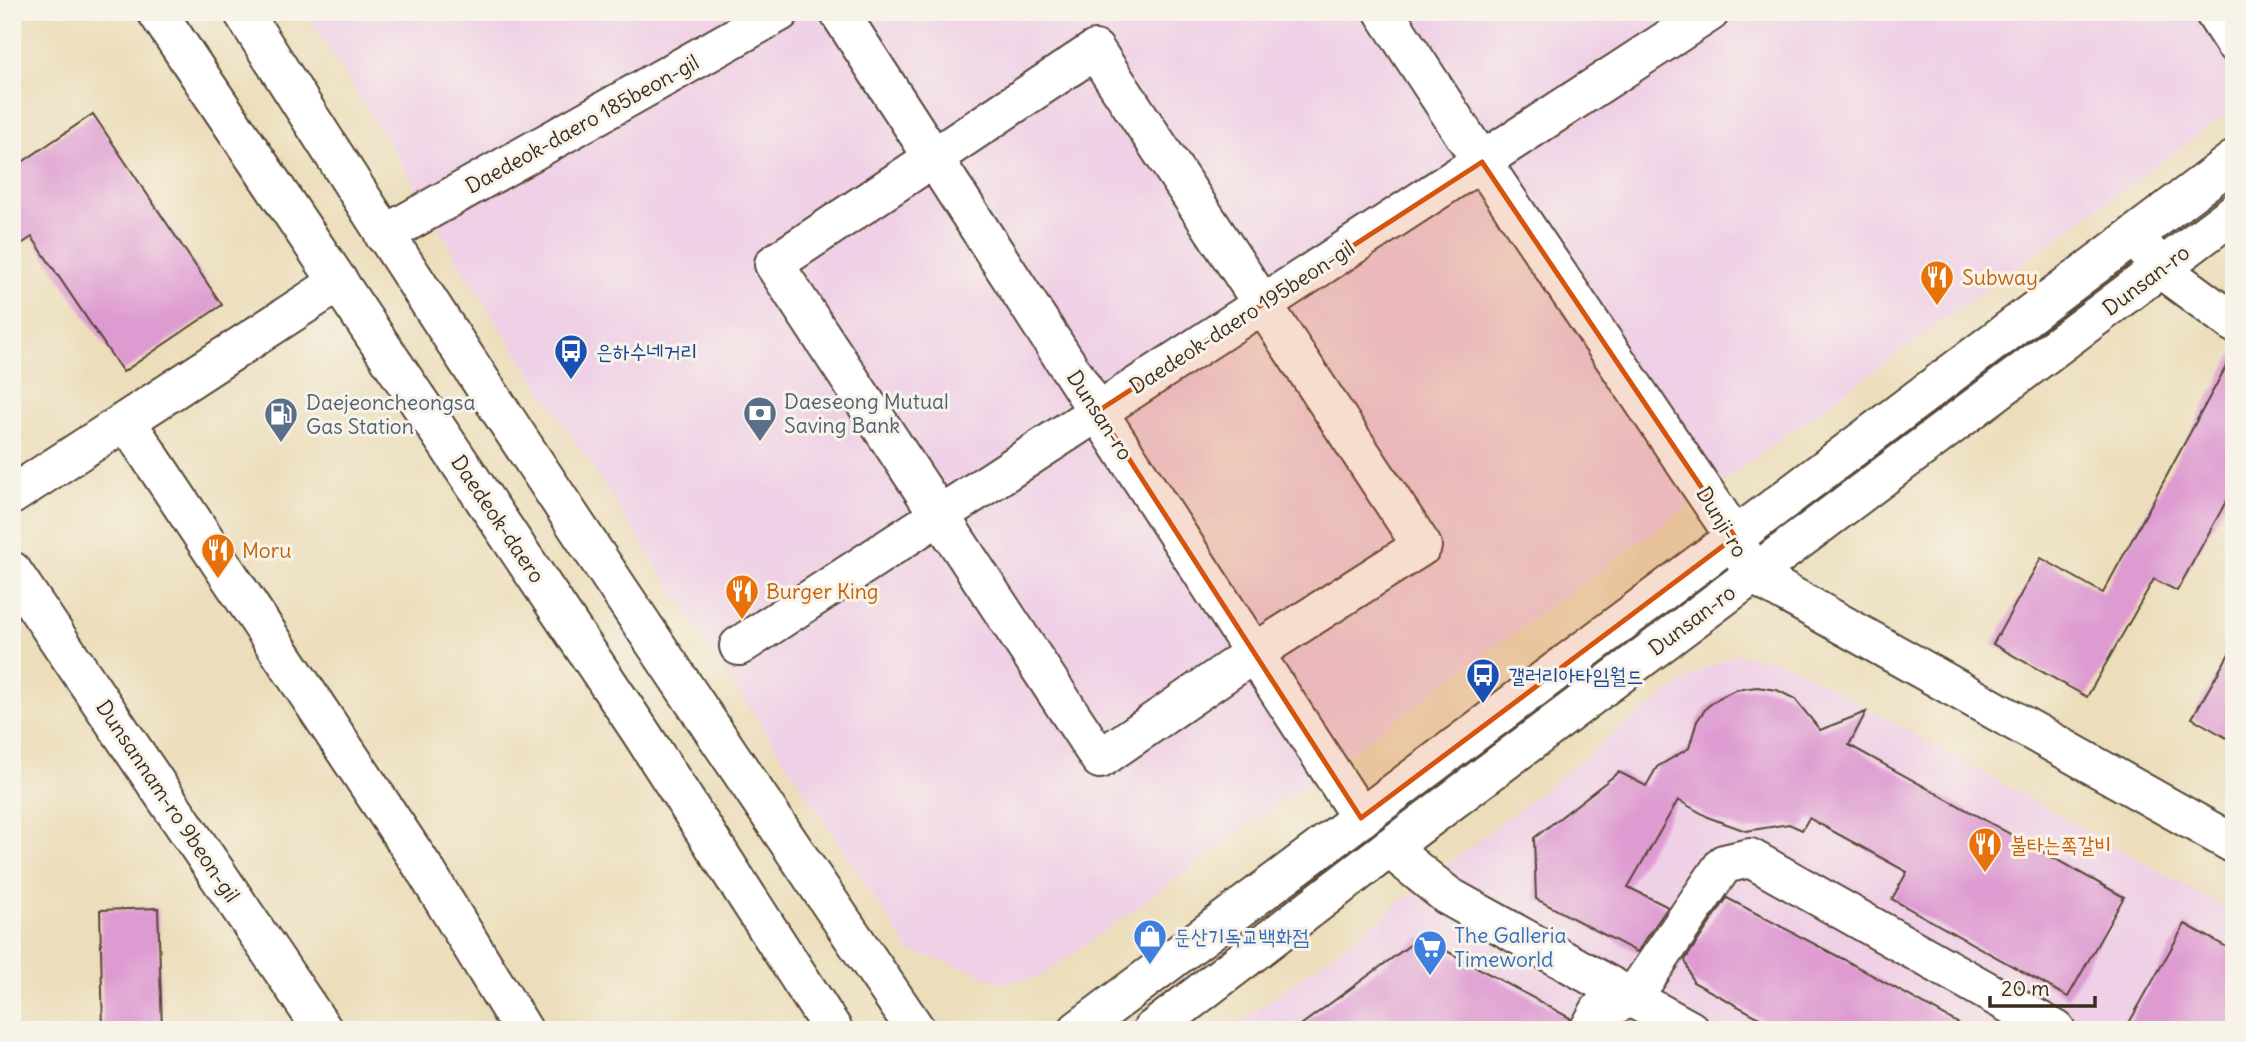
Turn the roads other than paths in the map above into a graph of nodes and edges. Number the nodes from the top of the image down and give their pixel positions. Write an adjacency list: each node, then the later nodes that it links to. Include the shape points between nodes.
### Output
1 (156, 12): 16 (street, Daedeok-daero)
2 (243, 12): 13 (street)
3 (780, 12): 13 (street, Daedeok-daero 185beon-gil)
4 (839, 12): 9 (street, Dunsan-ro)
5 (1384, 12): 11 (street, Dunji-ro)
6 (1710, 12): 11 (street, Daedeok-daero 195beon-gil)
7 (2214, 12): 8 (street)
8 (2234, 43)
9 (934, 158): 17 (street, via 1095,51); 19 (street, Dunsan-ro); 22 (street, via 774,264)
10 (2234, 160): 14 (street, Dunsan-ro)
11 (1482, 162): 17 (street, Daedeok-daero 195beon-gil); 23 (street, Dunji-ro)
12 (2234, 213): 15 (street, Dunsan-ro)
13 (384, 235): 35 (street)
14 (2134, 235): 15 (street); 23 (street, Dunsan-ro)
15 (2161, 269): 18 (street); 25 (street, Dunsan-ro)
16 (339, 282): 20 (street); 34 (street, Daedeok-daero, via 640,730)
17 (1262, 304): 19 (street, Daedeok-daero 195beon-gil); 27 (street, via 1422,545)
18 (2234, 323)
19 (1098, 411): 22 (street, Daedeok-daero 195beon-gil); 27 (street, Dunsan-ro)
20 (126, 421): 21 (street); 33 (street, via 427,873)
21 (12, 495)
22 (939, 515): 26 (street, Daedeok-daero 195beon-gil); 27 (street, via 1101,759)
23 (1735, 537): 25 (street, Dunji-ro); 28 (street, Dunsan-ro)
24 (12, 571): 32 (street, Dunsannam-ro 9beon-gil)
25 (1752, 574): 29 (street, Dunji-ro); 30 (street, Dunsan-ro)
26 (739, 646)
27 (1254, 653): 28 (street, Dunsan-ro)
28 (1360, 818): 36 (street, Dunsan-ro)
29 (2234, 844)
30 (1389, 848): 31 (street, via 1448,896); 37 (street, Dunsan-ro)
31 (1636, 1014): 38 (street, via 1600,1010); 39 (street); 40 (street, via 1724,864 1750,858)
32 (323, 1030)
33 (523, 1030)
34 (833, 1030)
35 (916, 1030)
36 (1078, 1030)
37 (1152, 1030)
38 (1589, 1030)
39 (1690, 1030)
40 (2056, 1030)

